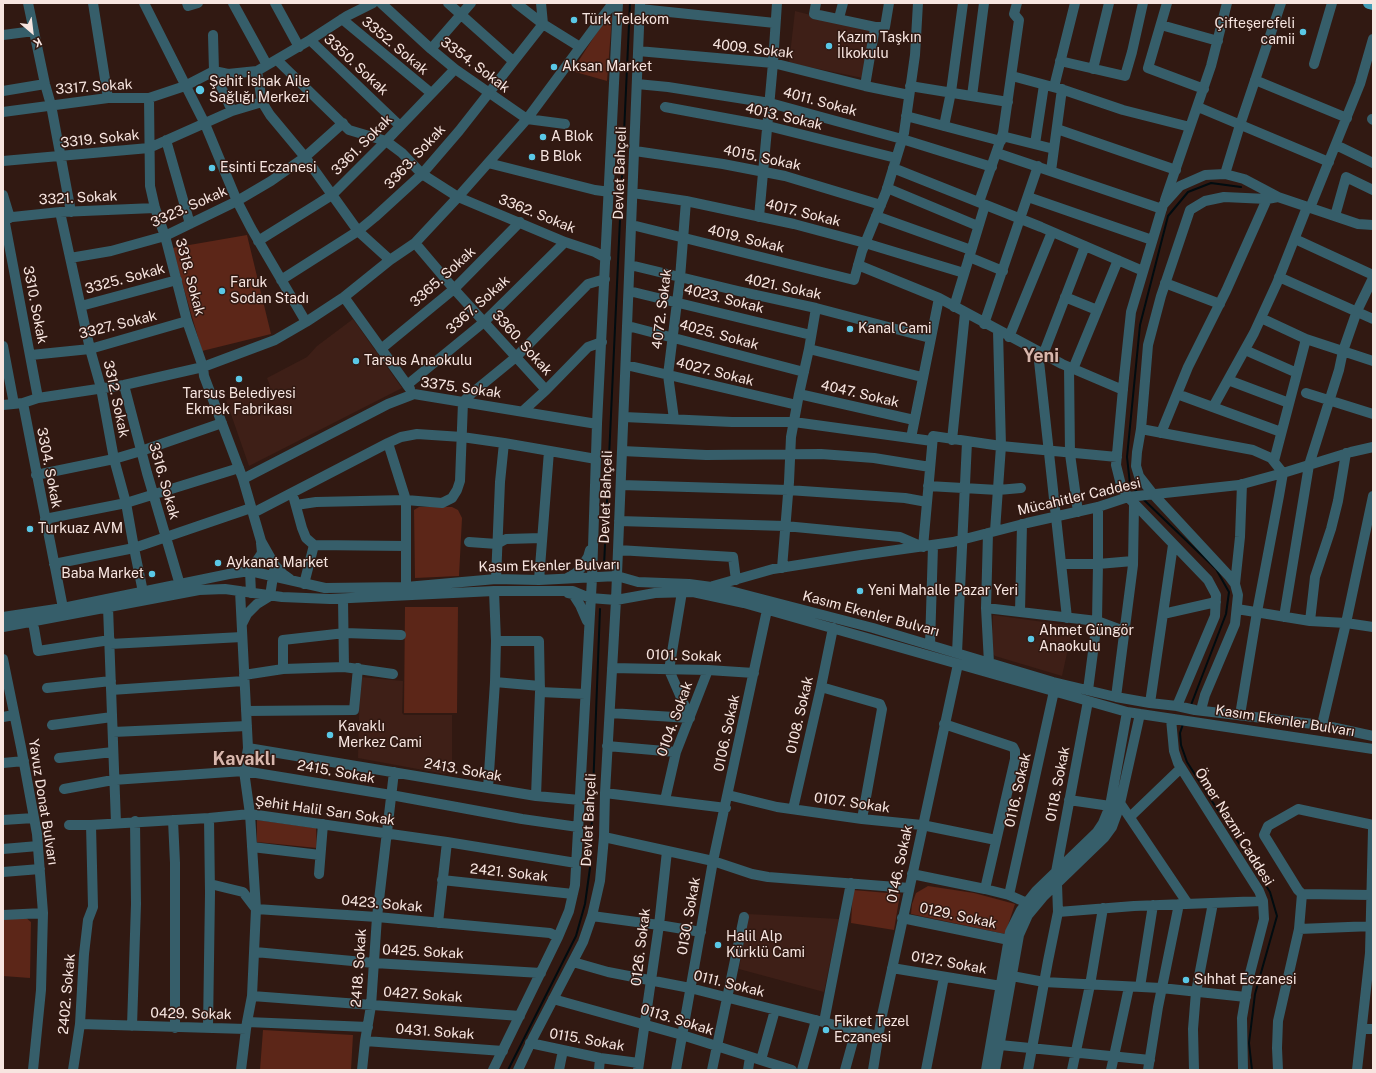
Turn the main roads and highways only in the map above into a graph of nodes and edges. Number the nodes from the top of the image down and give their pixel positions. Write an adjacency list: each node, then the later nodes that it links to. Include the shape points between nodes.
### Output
1 (1369, 3): 2 (main road)
2 (1373, 4)

